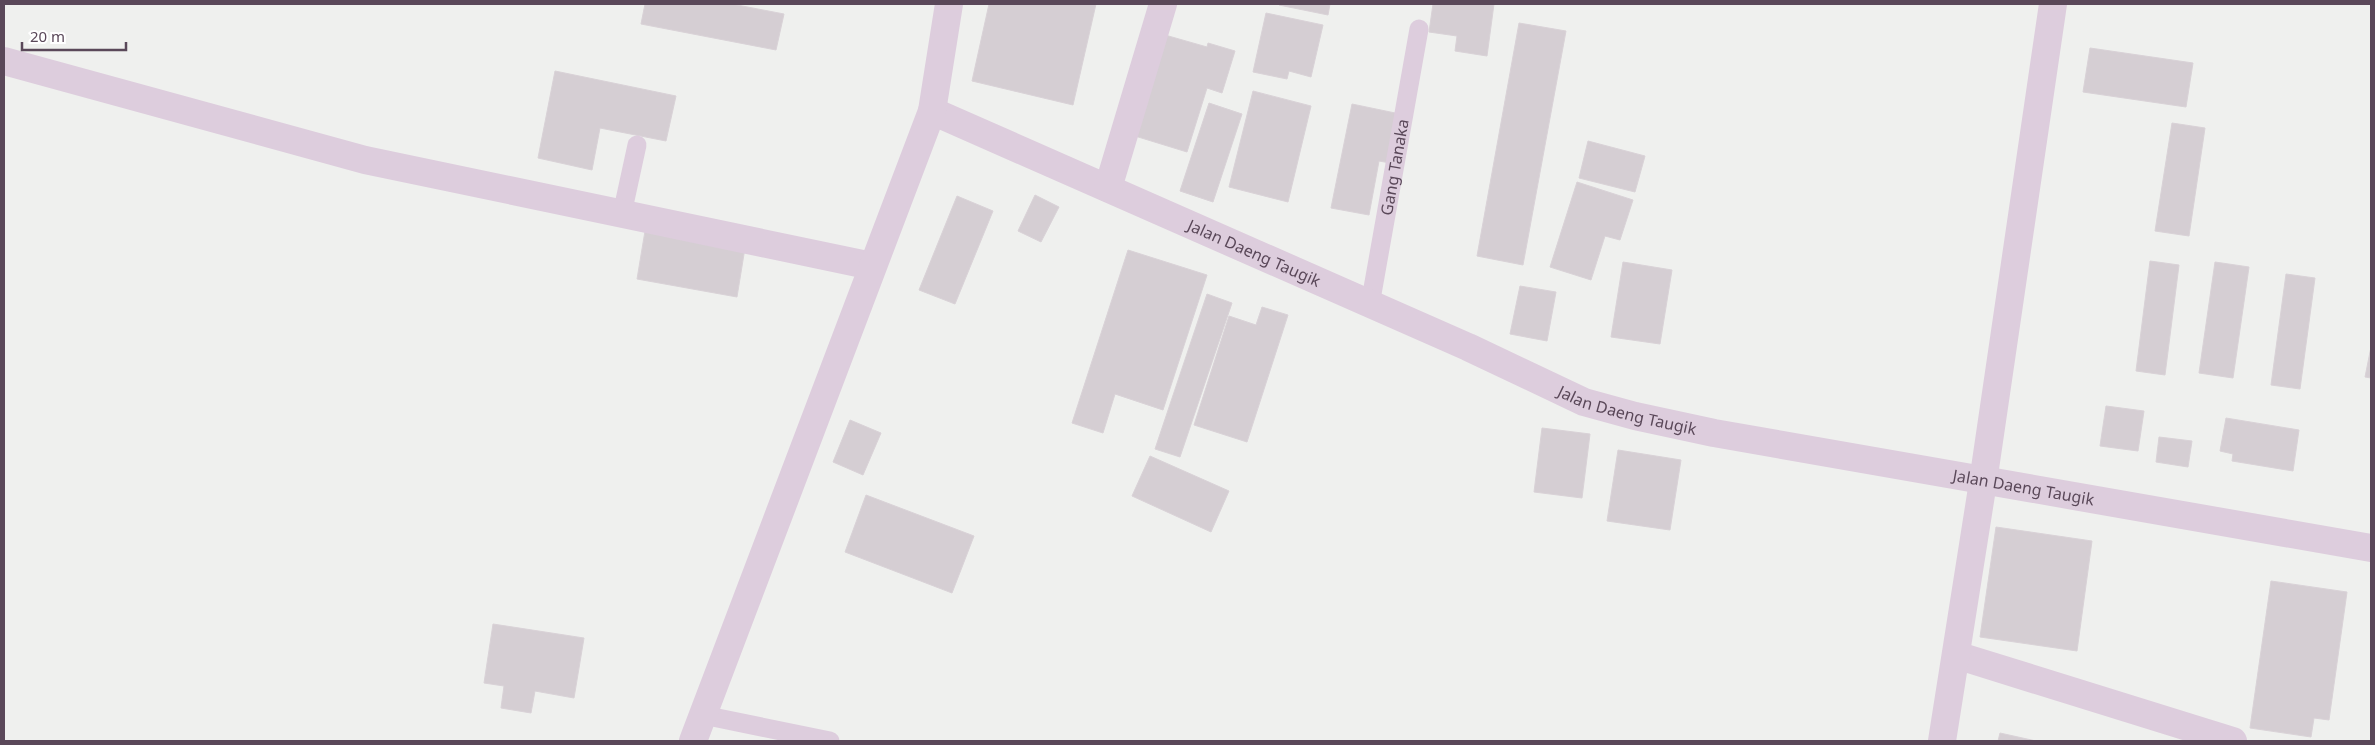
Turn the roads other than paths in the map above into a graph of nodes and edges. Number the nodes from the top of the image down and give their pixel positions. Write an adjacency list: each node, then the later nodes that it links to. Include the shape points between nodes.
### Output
1 (948, 4): 6 (street)
2 (1163, 4): 8 (street)
3 (2053, 4): 12 (street)
4 (1419, 29): 11 (lane, Gang Tanaka)
5 (4, 61): 9 (street, via 365,160)
6 (932, 111): 8 (street, Jalan Daeng Taugik); 10 (street)
7 (637, 145): 9 (lane)
8 (1108, 188): 11 (street, Jalan Daeng Taugik)
9 (622, 214): 10 (street)
10 (872, 266): 15 (street)
11 (1370, 305): 12 (street, Jalan Daeng Taugik, via 1584,402 1714,433)
12 (1983, 482): 13 (street, Jalan Daeng Taugik); 14 (street)
13 (2371, 548)
14 (1956, 655): 18 (street); 19 (street)
15 (703, 715): 16 (street); 17 (lane)
16 (694, 741)
17 (830, 741)
18 (1942, 741)
19 (2234, 741)

